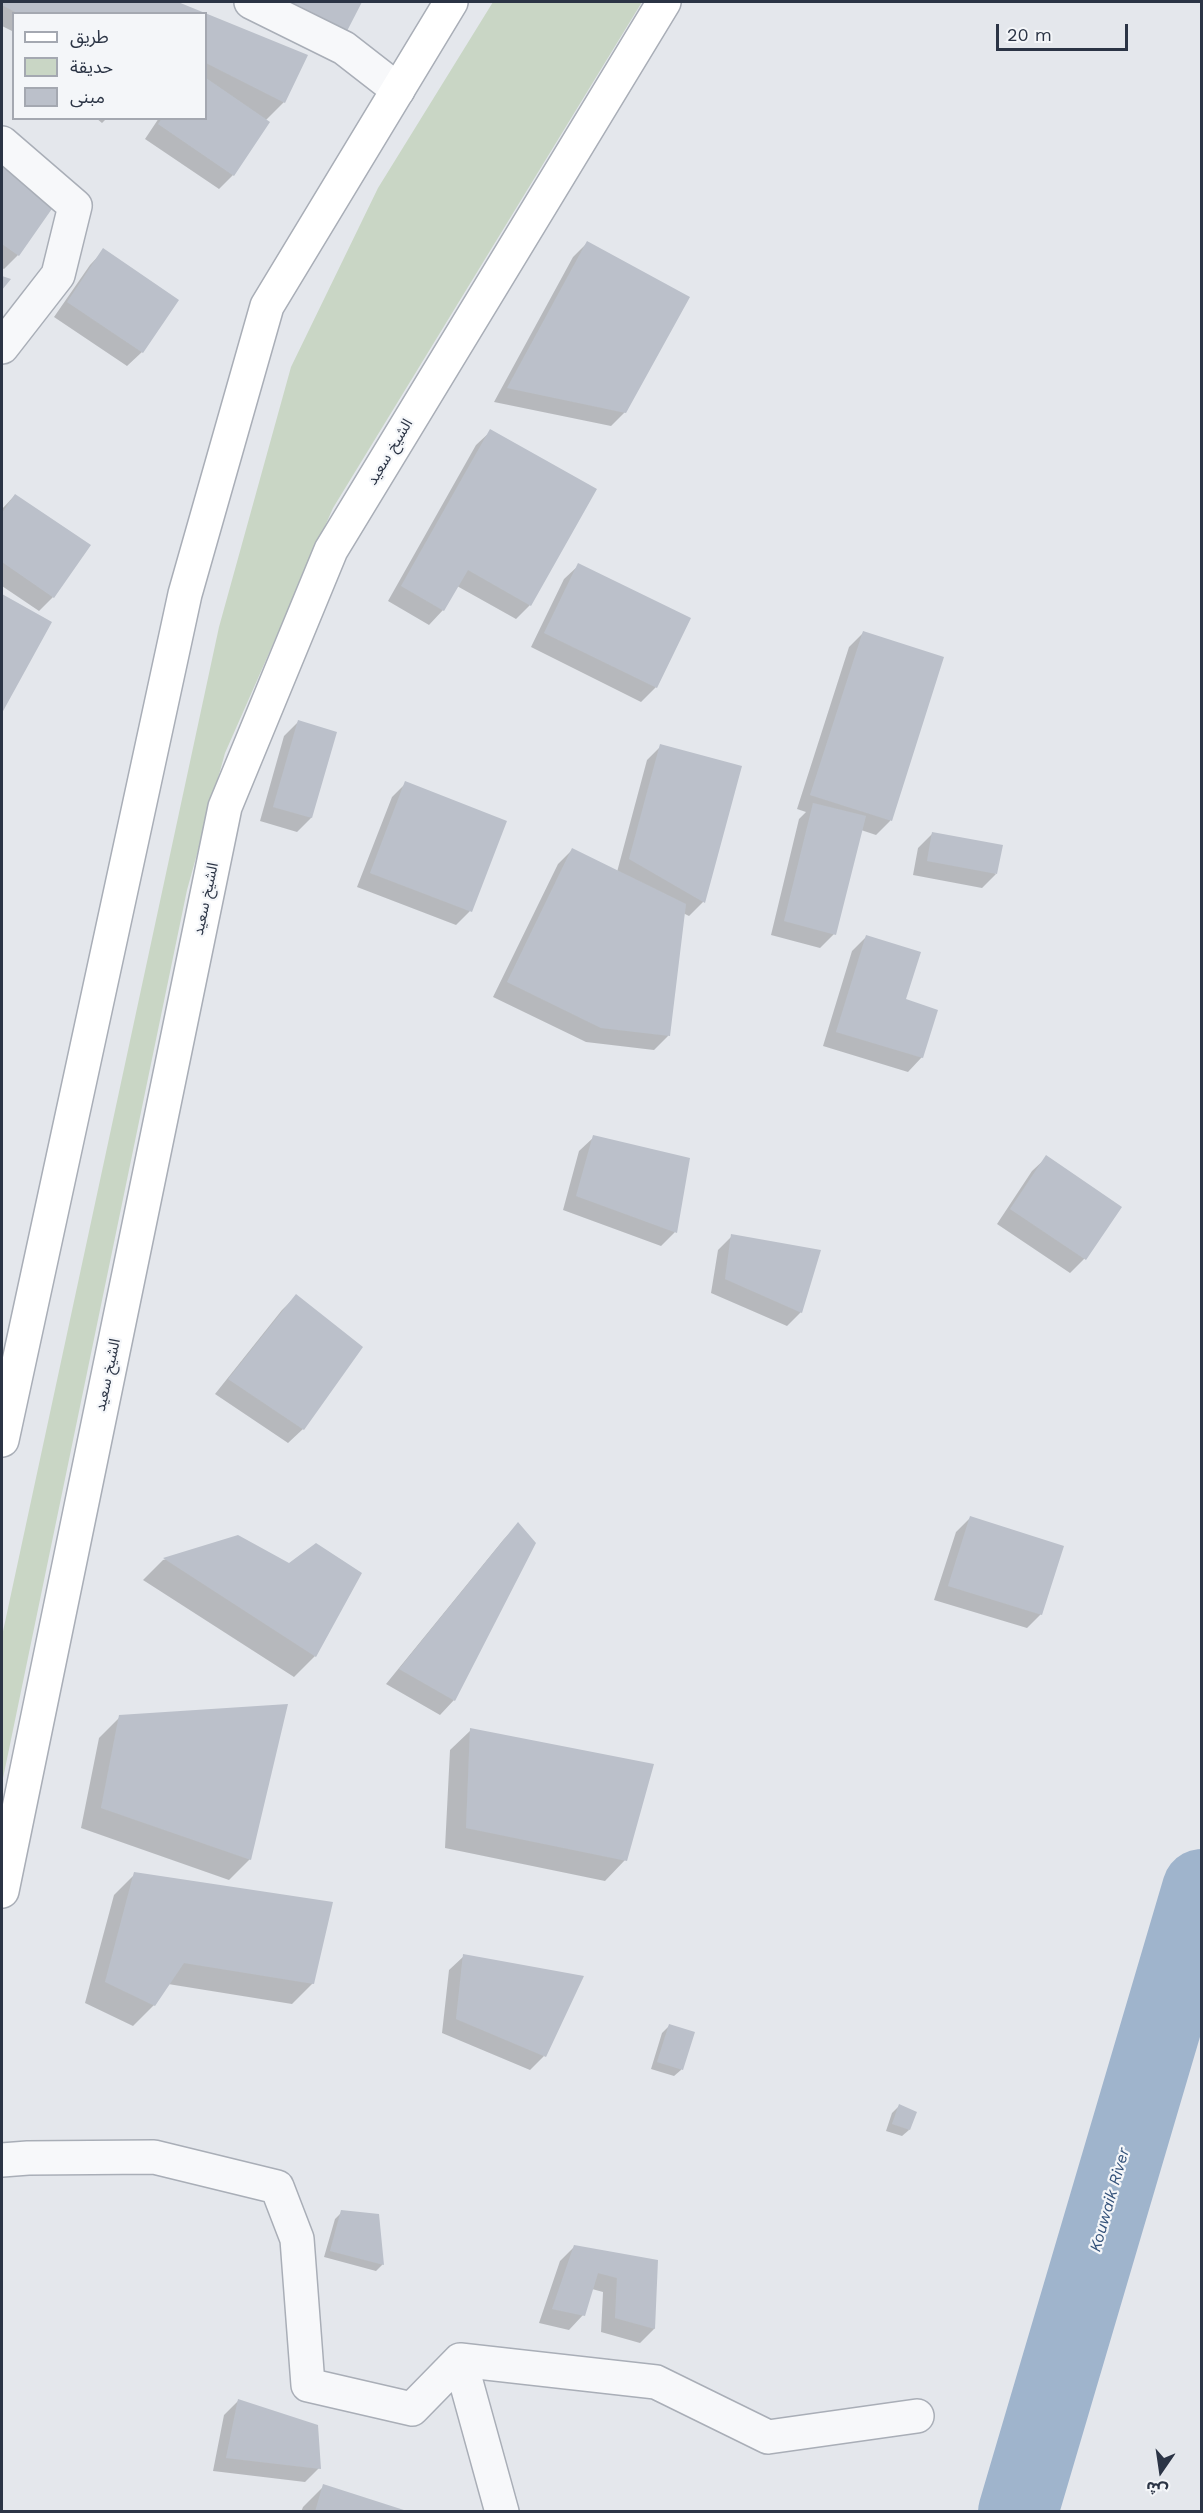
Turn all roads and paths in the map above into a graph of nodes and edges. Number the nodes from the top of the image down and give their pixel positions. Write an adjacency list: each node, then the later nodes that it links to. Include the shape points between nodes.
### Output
1 (251, 2): 4 (street, via 344,48)
2 (451, 2): 4 (main road)
3 (663, 2): 8 (main road, الشيخ سعيد, via 331,550 225,807)
4 (398, 90): 7 (main road, via 267,306 185,594)
5 (2, 143): 6 (street, via 75,206 58,275)
6 (2, 347)
7 (2, 1440)
8 (2, 1891)
9 (2, 2160): 10 (street, via 154,2157 277,2187 297,2239 308,2385 412,2409)
10 (460, 2360): 11 (street, via 656,2382 768,2438); 12 (street)
11 (917, 2416)
12 (502, 2511)

